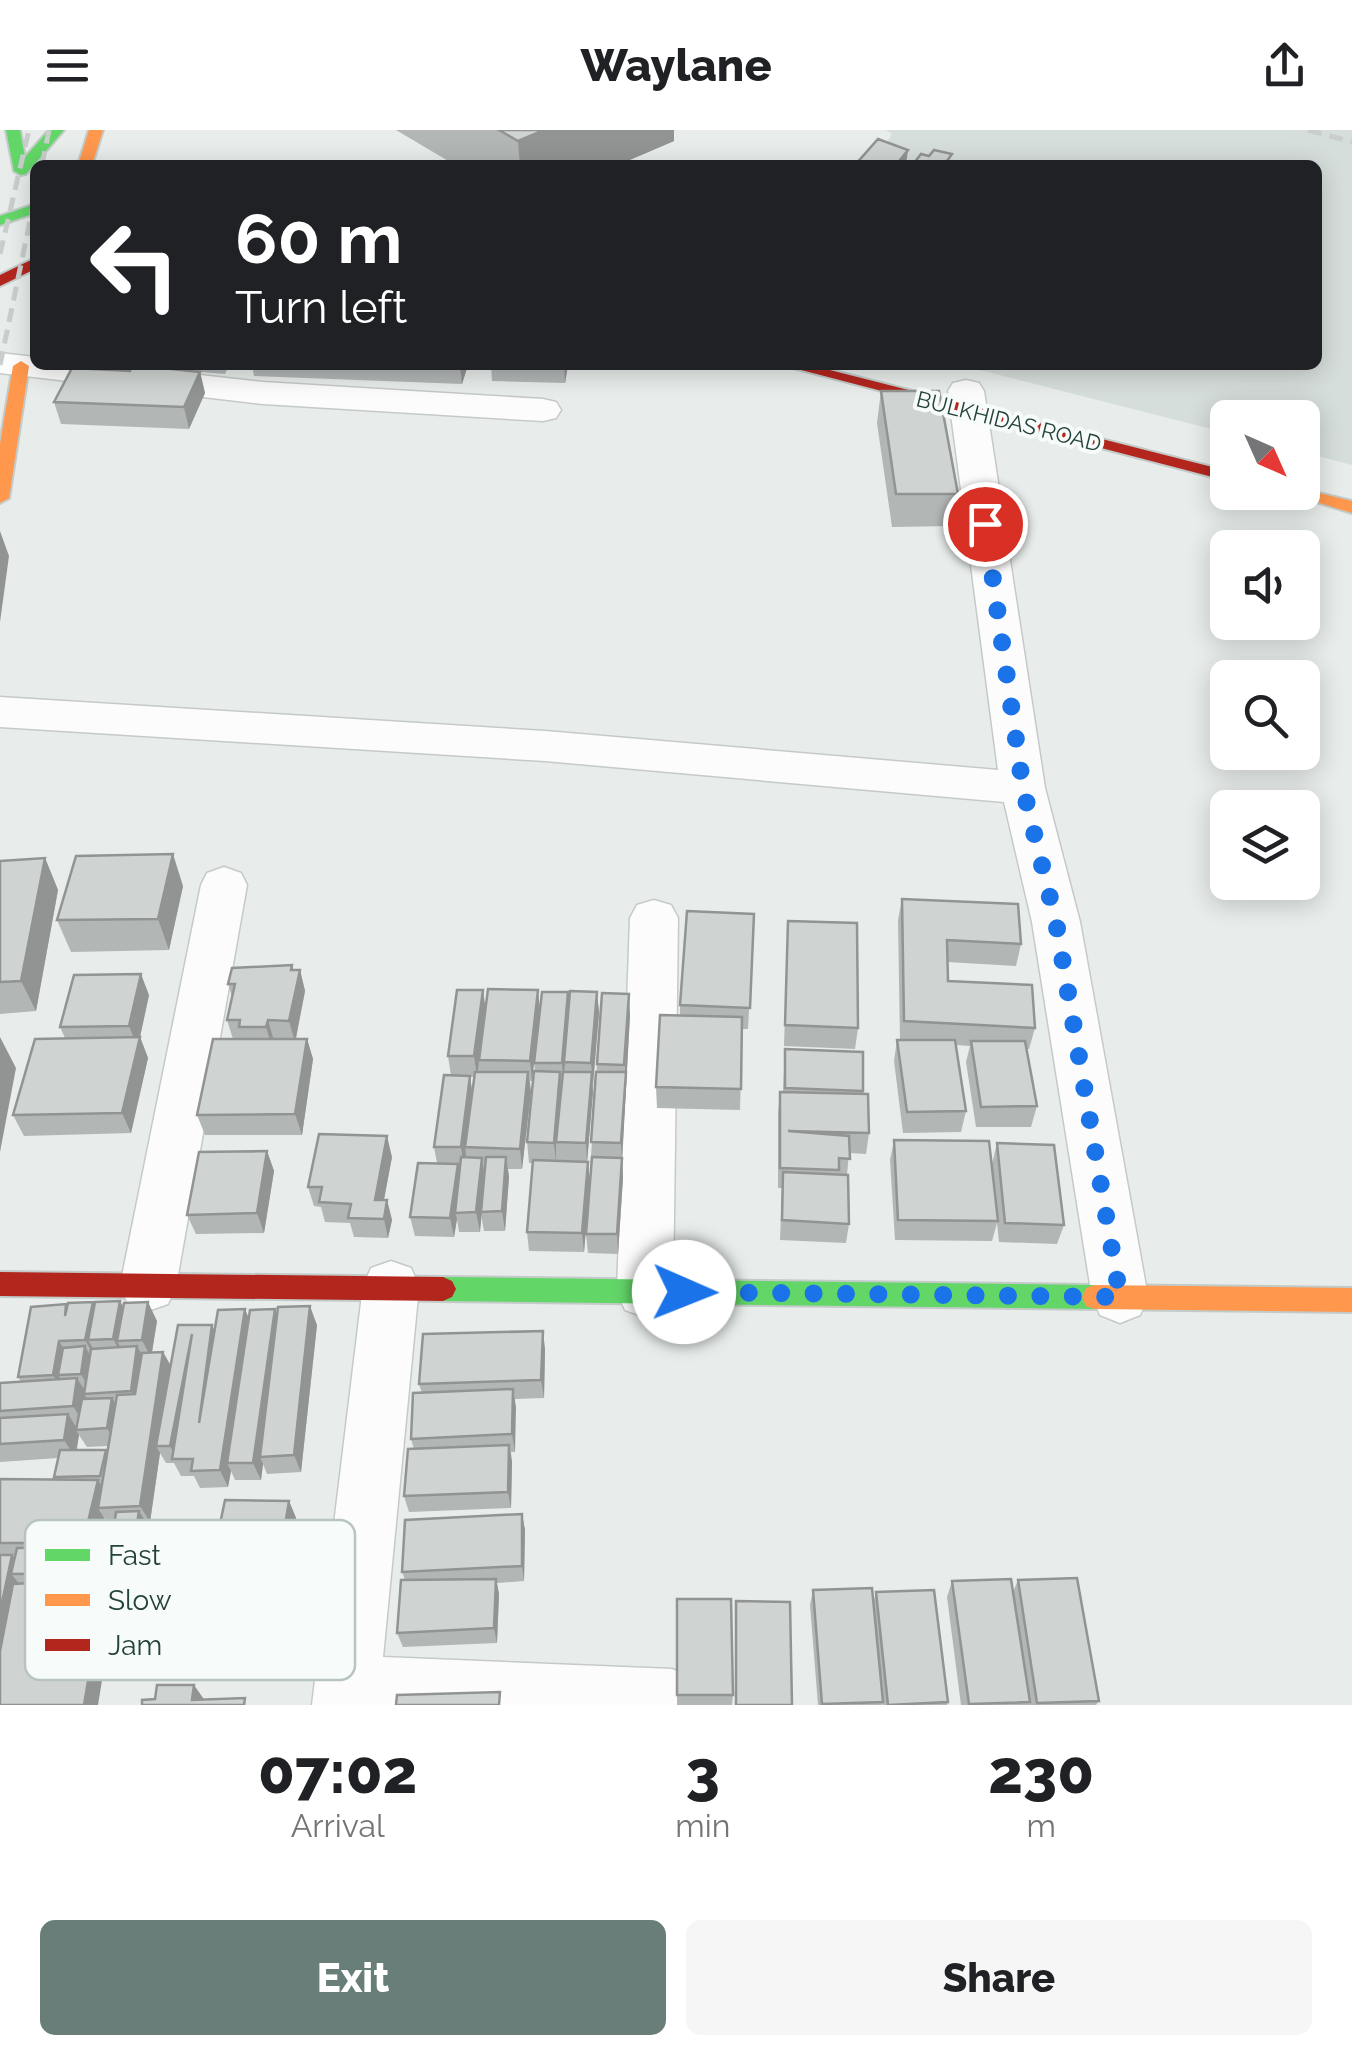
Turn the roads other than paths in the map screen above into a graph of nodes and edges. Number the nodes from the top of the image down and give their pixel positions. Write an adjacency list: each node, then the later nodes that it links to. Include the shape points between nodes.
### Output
1 (13, 130): 5 (main road)
2 (57, 130): 5 (main road)
3 (96, 130): 4 (main road)
4 (87, 160)
5 (19, 172)
6 (30, 210): 7 (main road)
7 (3, 220): 8 (main road); 9 (main road)
8 (30, 228)
9 (0, 244)
10 (30, 265): 11 (main road)
11 (0, 280)
12 (11, 365): 22 (main road)
13 (56, 370): 17 (street, via 264,393)
14 (815, 370): 16 (main road, BULKHIDAS ROAD)
15 (875, 370): 16 (main road)
16 (968, 401): 18 (main road); 19 (main road, BULKHIDAS ROAD); 26 (street)
17 (542, 410)
18 (1210, 452)
19 (1210, 471)
20 (1320, 478): 21 (main road)
21 (1352, 485)
22 (0, 498)
23 (1320, 499): 24 (main road)
24 (1352, 507)
25 (0, 712): 26 (street, via 545,746)
26 (1023, 788): 33 (street, via 1056,922)
27 (224, 884): 30 (street)
28 (654, 918): 32 (street)
29 (0, 1284): 30 (main road)
30 (148, 1286): 31 (main road)
31 (392, 1286): 32 (main road); 35 (street)
32 (645, 1292): 33 (main road)
33 (1120, 1297): 34 (main road)
34 (1352, 1300)
35 (355, 1616)
36 (346, 1696): 37 (street)
37 (672, 1702)

